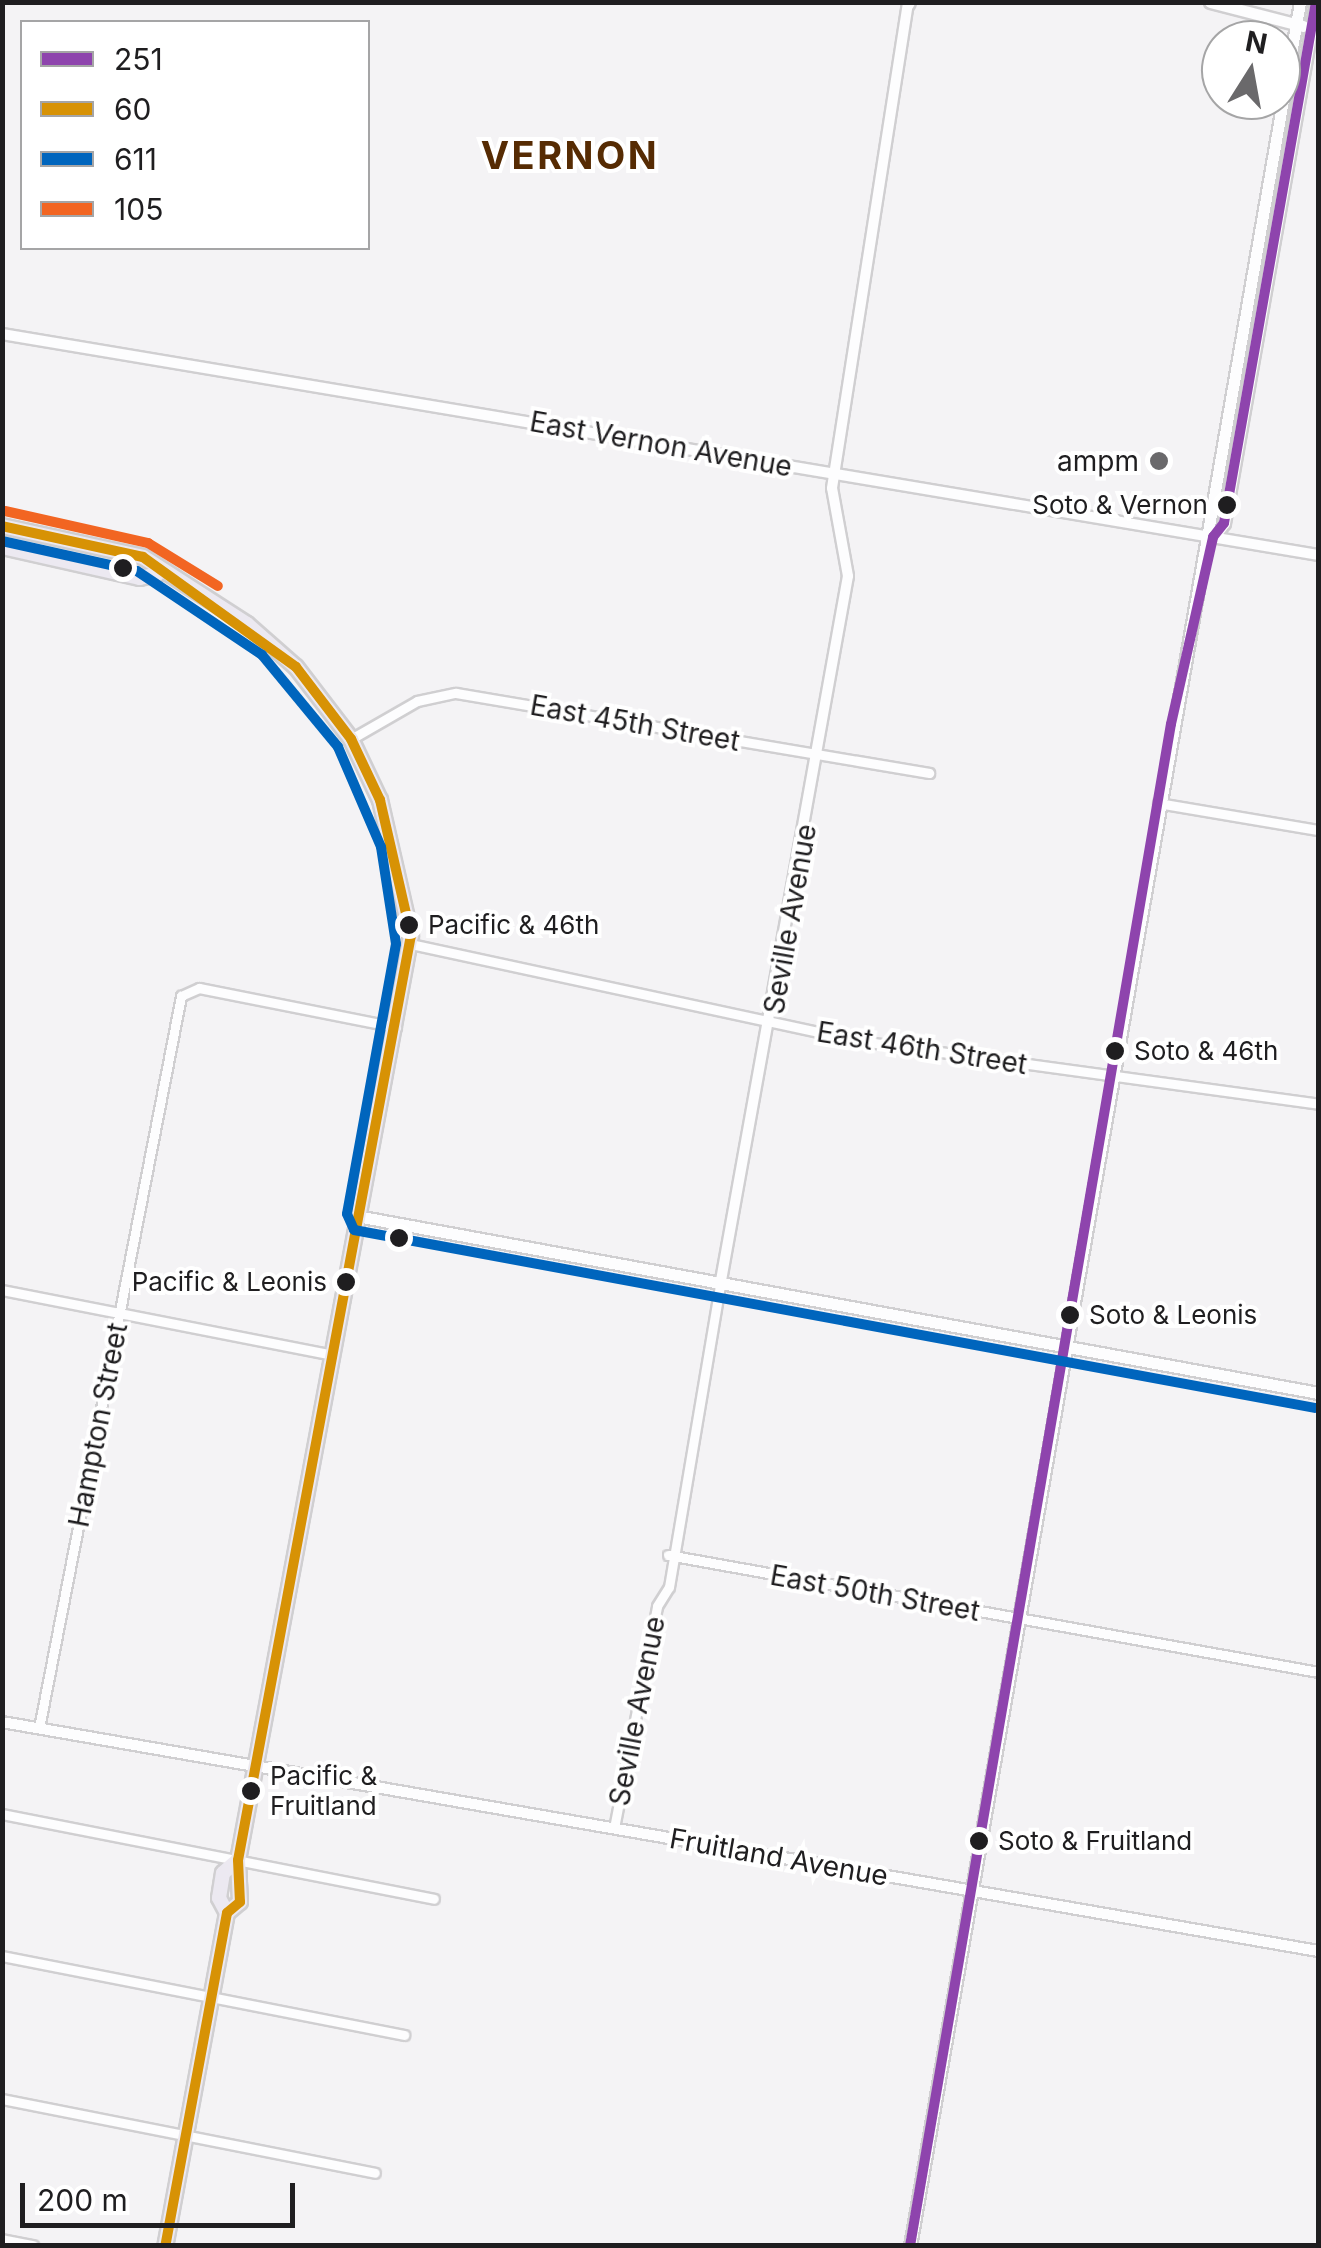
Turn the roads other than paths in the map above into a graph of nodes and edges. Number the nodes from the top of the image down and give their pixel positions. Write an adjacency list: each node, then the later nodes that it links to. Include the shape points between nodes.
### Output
1 (1210, 2): 5 (main road)
2 (1300, 2): 5 (main road)
3 (1316, 2): 5 (main road)
4 (908, 3): 9 (street, Seville Avenue)
5 (1311, 29): 6 (main road); 8 (main road)
6 (1241, 331): 8 (main road); 11 (main road)
7 (2, 334): 9 (street, East Vernon Avenue)
8 (1256, 334): 11 (main road, via 1224,523)
9 (834, 474): 11 (street, East Vernon Avenue); 16 (street, Seville Avenue, via 848,576)
10 (2, 526): 14 (main road, via 118,549)
11 (1213, 536): 13 (street, East Vernon Avenue); 18 (main road)
12 (2, 546): 14 (main road, via 140,578)
13 (1318, 555)
14 (158, 574): 15 (main road, via 272,644)
15 (351, 739): 16 (street, East 45th Street, via 417,701 456,692); 20 (main road, via 396,843)
16 (818, 753): 17 (street, East 45th Street); 21 (street, Seville Avenue)
17 (928, 773)
18 (1158, 802): 19 (street); 23 (main road)
19 (1318, 830)
20 (411, 944): 21 (street, East 46th Street); 22 (main road)
21 (772, 1025): 23 (street, East 46th Street); 26 (street, Seville Avenue)
22 (400, 1027): 25 (main road); 28 (street, Hampton Street, via 198,988 179,1004)
23 (1113, 1073): 24 (street, East 46th Street); 29 (main road)
24 (1318, 1104)
25 (362, 1217): 26 (main road); 30 (main road)
26 (720, 1286): 29 (main road); 32 (street, Seville Avenue)
27 (2, 1290): 28 (street)
28 (120, 1313): 30 (street); 36 (street, Hampton Street)
29 (1065, 1349): 31 (main road); 33 (main road)
30 (336, 1355): 37 (main road)
31 (1318, 1393)
32 (668, 1554): 33 (street, East 50th Street); 39 (street, Seville Avenue)
33 (1019, 1619): 34 (street, East 50th Street); 41 (main road)
34 (1318, 1672)
35 (2, 1722): 36 (street, Fruitland Avenue)
36 (39, 1728): 37 (street, Fruitland Avenue)
37 (256, 1766): 39 (street, Fruitland Avenue); 40 (main road)
38 (2, 1814): 40 (street)
39 (614, 1828): 41 (street, Fruitland Avenue)
40 (238, 1860): 42 (street); 43 (main road, via 240,1902); 43 (main road, via 223,1873 219,1898)
41 (970, 1890): 44 (street, Fruitland Avenue); 54 (main road)
42 (434, 1899)
43 (228, 1914): 46 (main road)
44 (1318, 1951)
45 (2, 1956): 46 (street)
46 (213, 1997): 47 (street); 49 (main road)
47 (404, 2035)
48 (2, 2099): 49 (street)
49 (186, 2134): 50 (street); 53 (main road)
50 (376, 2172)
51 (2, 2240): 52 (street)
52 (33, 2246)
53 (165, 2246)
54 (910, 2246)

